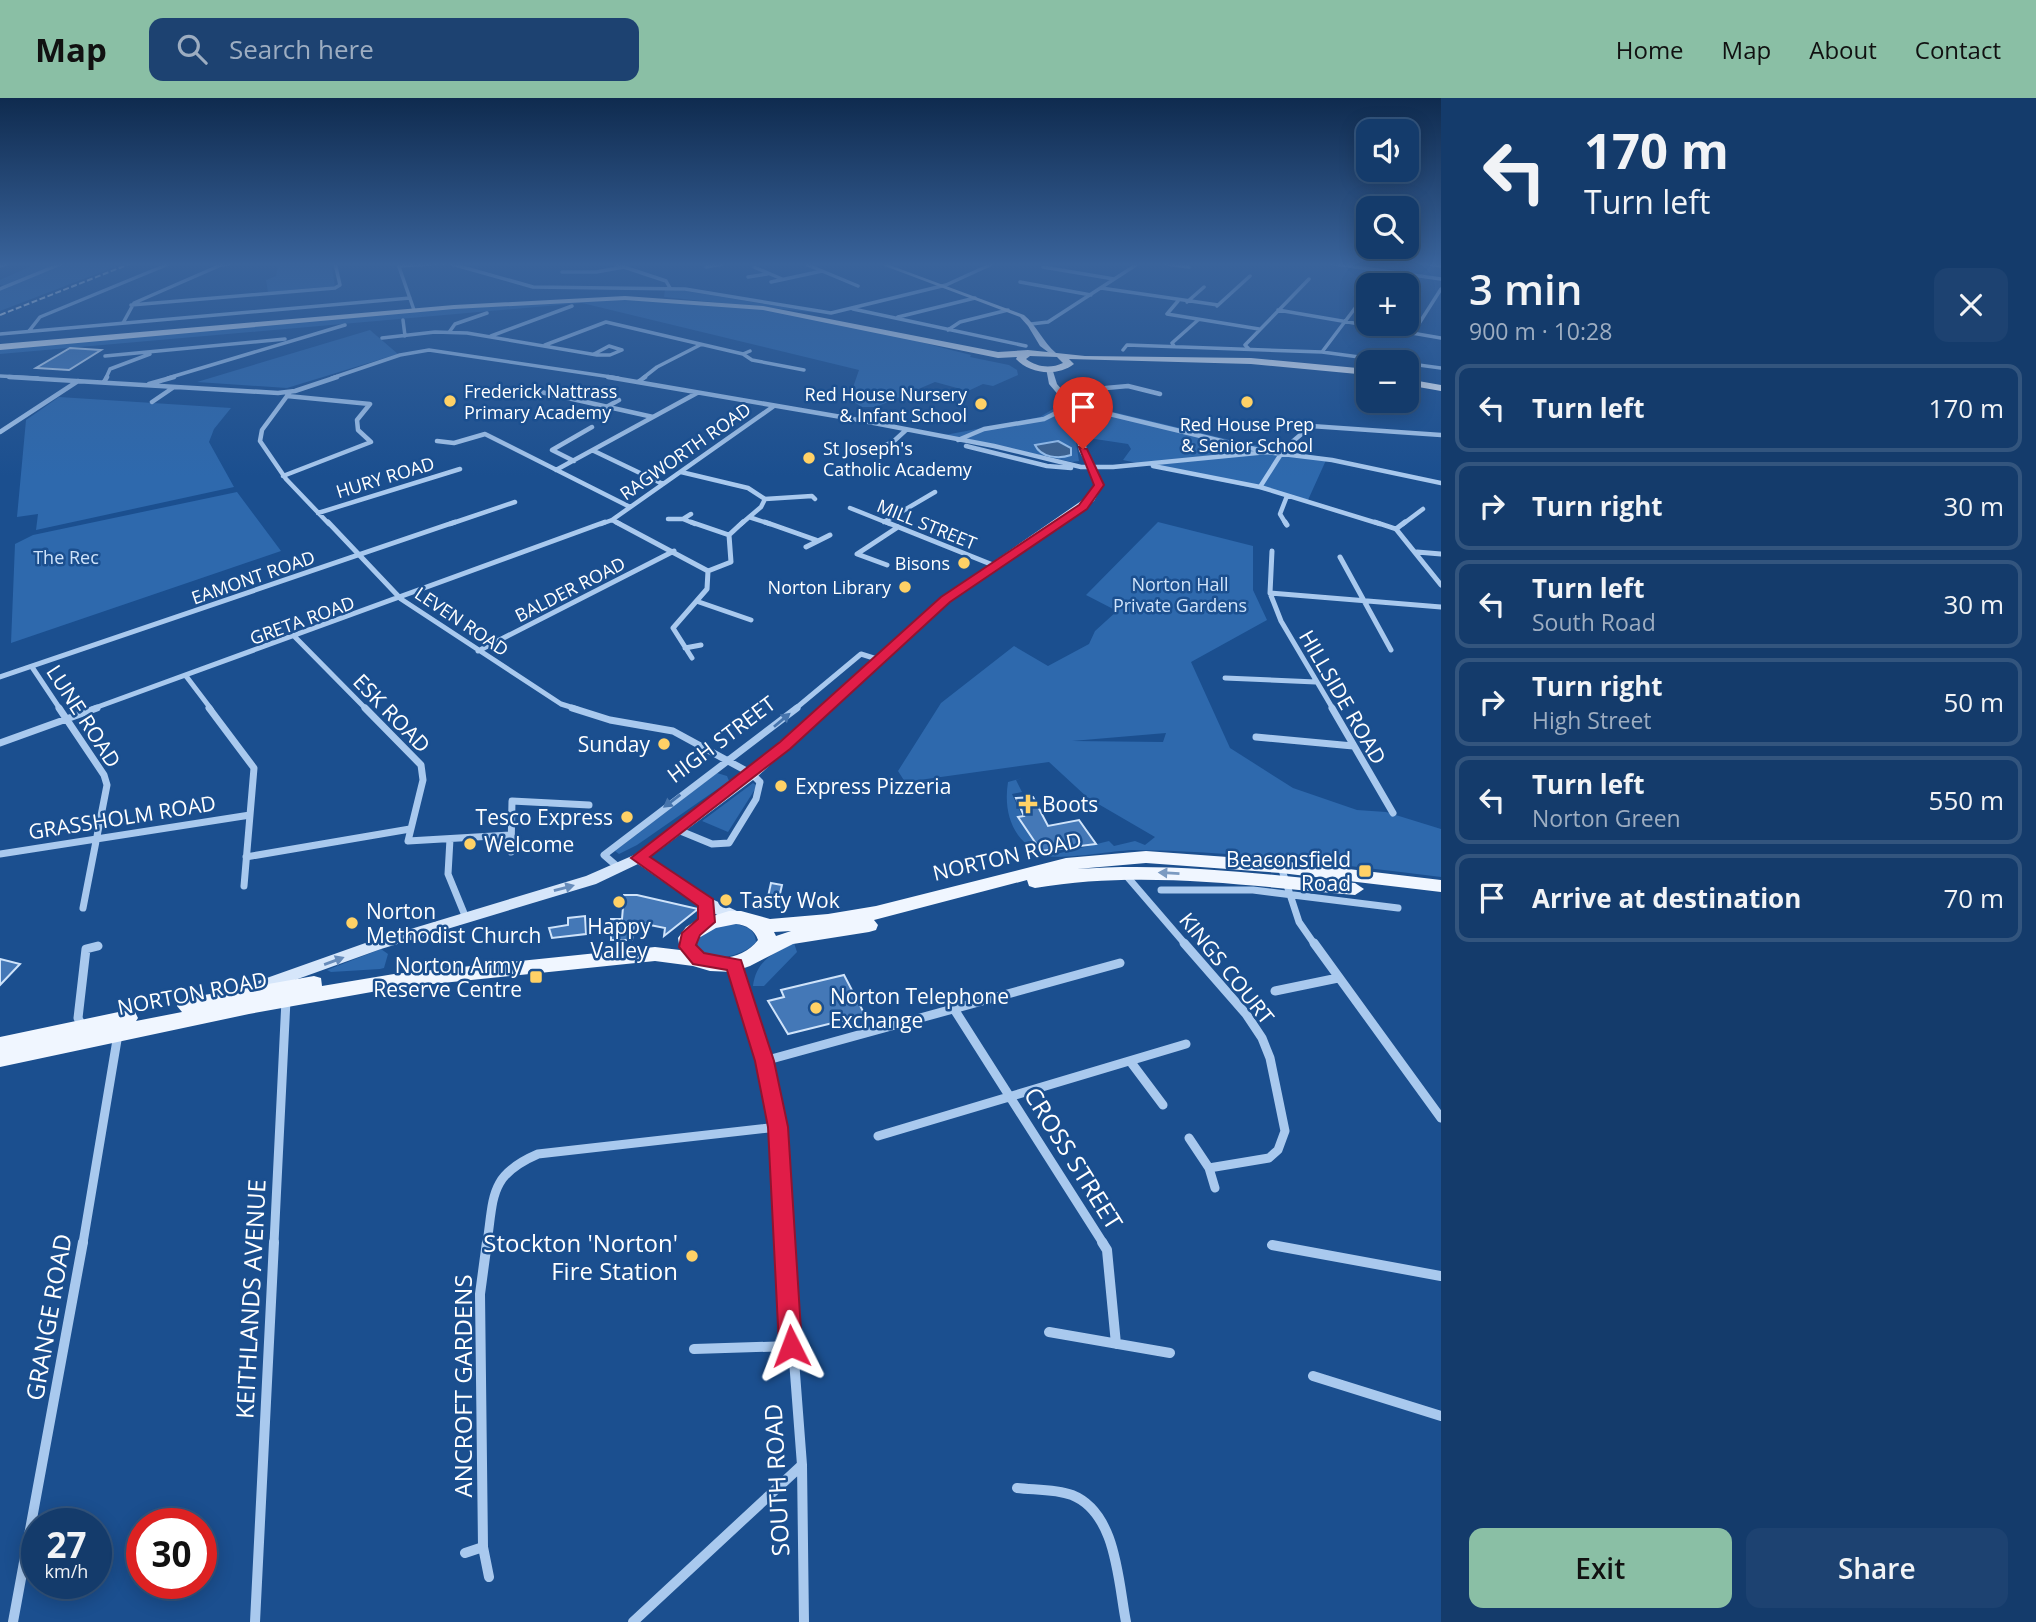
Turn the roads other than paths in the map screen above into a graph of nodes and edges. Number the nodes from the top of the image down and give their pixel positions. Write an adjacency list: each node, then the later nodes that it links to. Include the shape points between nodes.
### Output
1 (144, 334): 25 (main road)
2 (315, 334): 18 (street)
3 (424, 334): 16 (street)
4 (425, 334): 27 (street)
5 (471, 334): 17 (street)
6 (498, 334): 17 (street)
7 (574, 334): 23 (street)
8 (656, 334): 21 (street)
9 (897, 334): 34 (main road)
10 (961, 334): 34 (street)
11 (1035, 334): 22 (main road)
12 (1182, 334): 24 (street)
13 (1255, 334): 26 (street, via 1245,345)
14 (1335, 334): 31 (street)
15 (1419, 334): 20 (street)
16 (405, 336): 19 (street)
17 (490, 337): 23 (street)
18 (302, 338): 30 (street); 48 (street)
19 (382, 338)
20 (1441, 338)
21 (701, 345): 33 (street); 46 (street, via 665,362)
22 (1040, 345): 34 (main road); 35 (main road)
23 (542, 346): 32 (street)
24 (1174, 346): 26 (street); 28 (street, via 1127,345)
25 (0, 347)
26 (1248, 348): 31 (street)
27 (429, 350): 46 (street); 53 (street, via 400,355)
28 (1123, 350)
29 (750, 351): 33 (street)
30 (153, 352): 36 (street); 45 (street, via 110,369)
31 (1322, 352): 38 (street)
32 (594, 354): 32 (street, via 608,356 622,350 609,346)
33 (743, 354): 39 (street, via 752,360)
34 (1026, 354): 35 (main road); 40 (main road)
35 (1056, 354): 37 (main road, via 1069,360); 41 (main road, via 1085,359 1261,362)
36 (105, 356)
37 (1069, 365): 40 (main road); 42 (main road, via 1237,365)
38 (1441, 368)
39 (804, 370)
40 (1049, 370): 58 (main road, via 1053,384)
41 (1356, 373)
42 (1356, 373)
43 (0, 376): 44 (street)
44 (78, 380): 45 (street); 63 (street)
45 (104, 382): 48 (street)
46 (638, 382): 52 (street)
47 (1419, 382): 50 (main road)
48 (149, 385): 49 (street)
49 (175, 386): 53 (street); 56 (street)
50 (1441, 386)
51 (532, 390): 57 (street)
52 (698, 392): 59 (street); 61 (street)
53 (288, 394): 82 (street, LEVEN ROAD, via 262,430 260,441); 82 (street, via 370,404 357,420 358,430 371,442)
54 (1160, 394): 58 (street, via 1119,386)
55 (619, 400): 57 (street)
56 (152, 402)
57 (607, 405): 60 (street); 61 (street)
58 (1072, 405): 67 (street, via 1033,422); 73 (street); 77 (main road, via 1083,451)
59 (774, 406): 64 (street); 81 (street, RAGWORTH ROAD)
60 (594, 414)
61 (653, 416): 71 (street)
62 (592, 427): 70 (street)
63 (0, 430)
64 (906, 430): 66 (street); 72 (street)
65 (1441, 435): 74 (street, via 1311,426)
66 (942, 437): 67 (street); 79 (street)
67 (958, 440): 79 (street)
68 (437, 441): 80 (street, via 454,443 485,434)
69 (545, 447): 70 (street)
70 (552, 450): 75 (street)
71 (594, 451): 75 (street); 84 (street)
72 (872, 452)
73 (1267, 452): 74 (street); 76 (street)
74 (1279, 454): 83 (street); 85 (street)
75 (574, 461): 80 (street)
76 (1132, 464): 77 (street); 85 (street)
77 (1093, 467): 79 (street); 117 (main road, HIGH STREET, via 1099,485 1091,499)
78 (460, 469): 96 (street, HURY ROAD)
79 (1071, 469)
80 (556, 470): 93 (street)
81 (681, 472): 84 (street, RAGWORTH ROAD); 90 (street, via 748,488)
82 (283, 476): 96 (street, LEVEN ROAD)
83 (1441, 483)
84 (663, 484): 93 (street, RAGWORTH ROAD)
85 (1260, 487): 89 (street)
86 (792, 488): 88 (street)
87 (935, 492): 102 (street)
88 (796, 496): 90 (street); 91 (street)
89 (1287, 496): 103 (street, via 1280,514); 105 (street)
90 (765, 499): 98 (street)
91 (816, 499)
92 (514, 502): 114 (street, EAMONT ROAD)
93 (630, 507): 101 (street, RAGWORTH ROAD)
94 (850, 508): 102 (street, MILL STREET)
95 (1423, 509): 105 (street)
96 (318, 513): 114 (street, LEVEN ROAD)
97 (691, 514): 100 (street)
98 (749, 517): 107 (street); 108 (street)
99 (668, 519): 100 (street)
100 (683, 519): 107 (street)
101 (612, 520): 110 (street); 121 (street, GRETA ROAD)
102 (884, 522): 104 (street, MILL STREET)
103 (1287, 525)
104 (898, 527): 116 (street, via 857,554); 117 (street, MILL STREET)
105 (1396, 529): 112 (street)
106 (831, 534): 108 (street)
107 (729, 535): 118 (street, via 731,562)
108 (816, 540): 109 (street)
109 (807, 547)
110 (674, 551): 118 (street); 132 (street, BALDER ROAD)
111 (1272, 551): 120 (street)
112 (1418, 551): 113 (street); 119 (street)
113 (1441, 554)
114 (359, 556): 121 (street, LEVEN ROAD); 135 (street, EAMONT ROAD)
115 (1340, 557): 122 (street)
116 (887, 565)
117 (993, 565): 134 (main road, HIGH STREET)
118 (708, 571): 123 (street, via 710,584)
119 (1441, 585)
120 (1270, 593): 122 (street, HILLSIDE ROAD); 139 (street, HILLSIDE ROAD)
121 (401, 599): 128 (street, GRETA ROAD); 132 (street, LEVEN ROAD)
122 (1364, 601): 124 (street, HILLSIDE ROAD); 131 (street)
123 (699, 602): 125 (street); 130 (street, via 673,628)
124 (1441, 607)
125 (736, 615): 126 (street); 127 (street)
126 (751, 620)
127 (726, 622)
128 (295, 637): 136 (street, GRETA ROAD); 149 (street, ESK ROAD, via 421,765 423,780)
129 (701, 645): 130 (street)
130 (685, 648): 133 (street)
131 (1391, 650)
132 (478, 651): 144 (street, LEVEN ROAD, via 571,709 673,731)
133 (692, 658)
134 (880, 660): 144 (street, HIGH STREET, one-way to 134, via 861,654); 145 (main road, HIGH STREET)
135 (32, 667): 137 (street, EAMONT ROAD); 140 (street, LUNE ROAD)
136 (186, 676): 140 (street, GRETA ROAD); 148 (street, via 254,768)
137 (0, 677)
138 (1225, 678): 139 (street)
139 (1316, 682): 143 (street, HILLSIDE ROAD)
140 (65, 720): 142 (street, GRETA ROAD); 152 (street, LUNE ROAD, via 107,785)
141 (1256, 737): 143 (street)
142 (0, 743)
143 (1353, 746): 147 (street, HILLSIDE ROAD)
144 (727, 761): 145 (street, LEVEN ROAD); 158 (street, HIGH STREET, one-way to 158, via 604,855)
145 (752, 774): 150 (main road, HIGH STREET); 150 (street, via 761,789 729,843 712,844)
146 (589, 805): 151 (street, via 512,801)
147 (1393, 813)
148 (250, 815): 152 (street, GRASSHOLM ROAD); 156 (street)
149 (410, 829): 153 (street, via 408,841); 156 (street)
150 (678, 830): 157 (main road, HIGH STREET)
151 (510, 835): 153 (street); 154 (street)
152 (98, 839): 155 (street, GRASSHOLM ROAD); 165 (street, LUNE ROAD)
153 (450, 839): 168 (street, via 448,874)
154 (511, 852)
155 (0, 854)
156 (246, 856): 161 (street)
157 (639, 858): 158 (main road, HIGH STREET); 167 (main road)
158 (619, 868): 168 (main road, HIGH STREET, one-way to 158)
159 (1123, 872): 160 (main road, NORTON ROAD, one-way to 159); 172 (main road, NORTON ROAD, via 1033,883 846,931 790,938); 194 (street, KINGS COURT, via 1246,1014 1270,1058 1285,1131 1278,1150 1256,1162)
160 (1285, 882): 162 (main road, NORTON ROAD); 163 (street, via 1253,890); 164 (main road, NORTON ROAD); 166 (street); 169 (main road, NORTON ROAD, via 1146,856 1034,871 876,913 793,925); 177 (street, via 1299,922)
161 (244, 886)
162 (1441, 886)
163 (1161, 890)
164 (1441, 898)
165 (83, 908)
166 (1398, 908)
167 (707, 913): 169 (main road, NORTON ROAD); 170 (main road, NORTON ROAD)
168 (466, 918): 178 (main road, HIGH STREET, one-way to 168, via 376,945)
169 (745, 919): 172 (main road, via 767,935)
170 (688, 938): 173 (main road, NORTON ROAD); 174 (main road, via 687,947)
171 (97, 946): 182 (street, via 86,949 78,1018)
172 (764, 949): 176 (main road, NORTON ROAD)
173 (655, 954): 174 (main road, NORTON ROAD); 178 (main road, NORTON ROAD)
174 (699, 959): 176 (main road, NORTON ROAD)
175 (1120, 963): 180 (street)
176 (734, 964): 186 (street, SOUTH ROAD)
177 (1338, 978): 179 (street); 190 (street)
178 (287, 988): 181 (main road, NORTON ROAD); 181 (main road, NORTON ROAD); 211 (street, KEITHLANDS AVENUE)
179 (1275, 990)
180 (954, 1009): 186 (street); 188 (street, CROSS STREET)
181 (119, 1026): 182 (main road, NORTON ROAD); 185 (main road, NORTON ROAD); 210 (street, GRANGE ROAD)
182 (82, 1027): 184 (main road, NORTON ROAD)
183 (1186, 1044): 187 (street)
184 (0, 1046)
185 (0, 1058)
186 (765, 1061): 191 (street, SOUTH ROAD)
187 (1130, 1061): 188 (street); 189 (street)
188 (1009, 1096): 192 (street); 199 (street, CROSS STREET, via 1107,1250)
189 (1163, 1105)
190 (1441, 1118)
191 (778, 1127): 200 (street, SOUTH ROAD); 207 (street, ANCROFT GARDENS, via 538,1154 517,1163 495,1186 480,1294)
192 (877, 1136)
193 (1189, 1138): 194 (street)
194 (1209, 1168): 195 (street)
195 (1215, 1188)
196 (1272, 1245): 197 (street)
197 (1441, 1276)
198 (1049, 1332): 199 (street)
199 (1116, 1344): 202 (street)
200 (791, 1346): 201 (street); 205 (street, SOUTH ROAD)
201 (694, 1349)
202 (1170, 1353)
203 (1313, 1377): 204 (street)
204 (1441, 1416)
205 (802, 1465): 212 (street); 213 (street, SOUTH ROAD)
206 (1017, 1488): 214 (street, via 1073,1495 1097,1514 1108,1535)
207 (483, 1547): 208 (street); 209 (street, ANCROFT GARDENS)
208 (465, 1553)
209 (489, 1577)
210 (13, 1622)
211 (255, 1622)
212 (633, 1622)
213 (804, 1622)
214 (1126, 1622)

